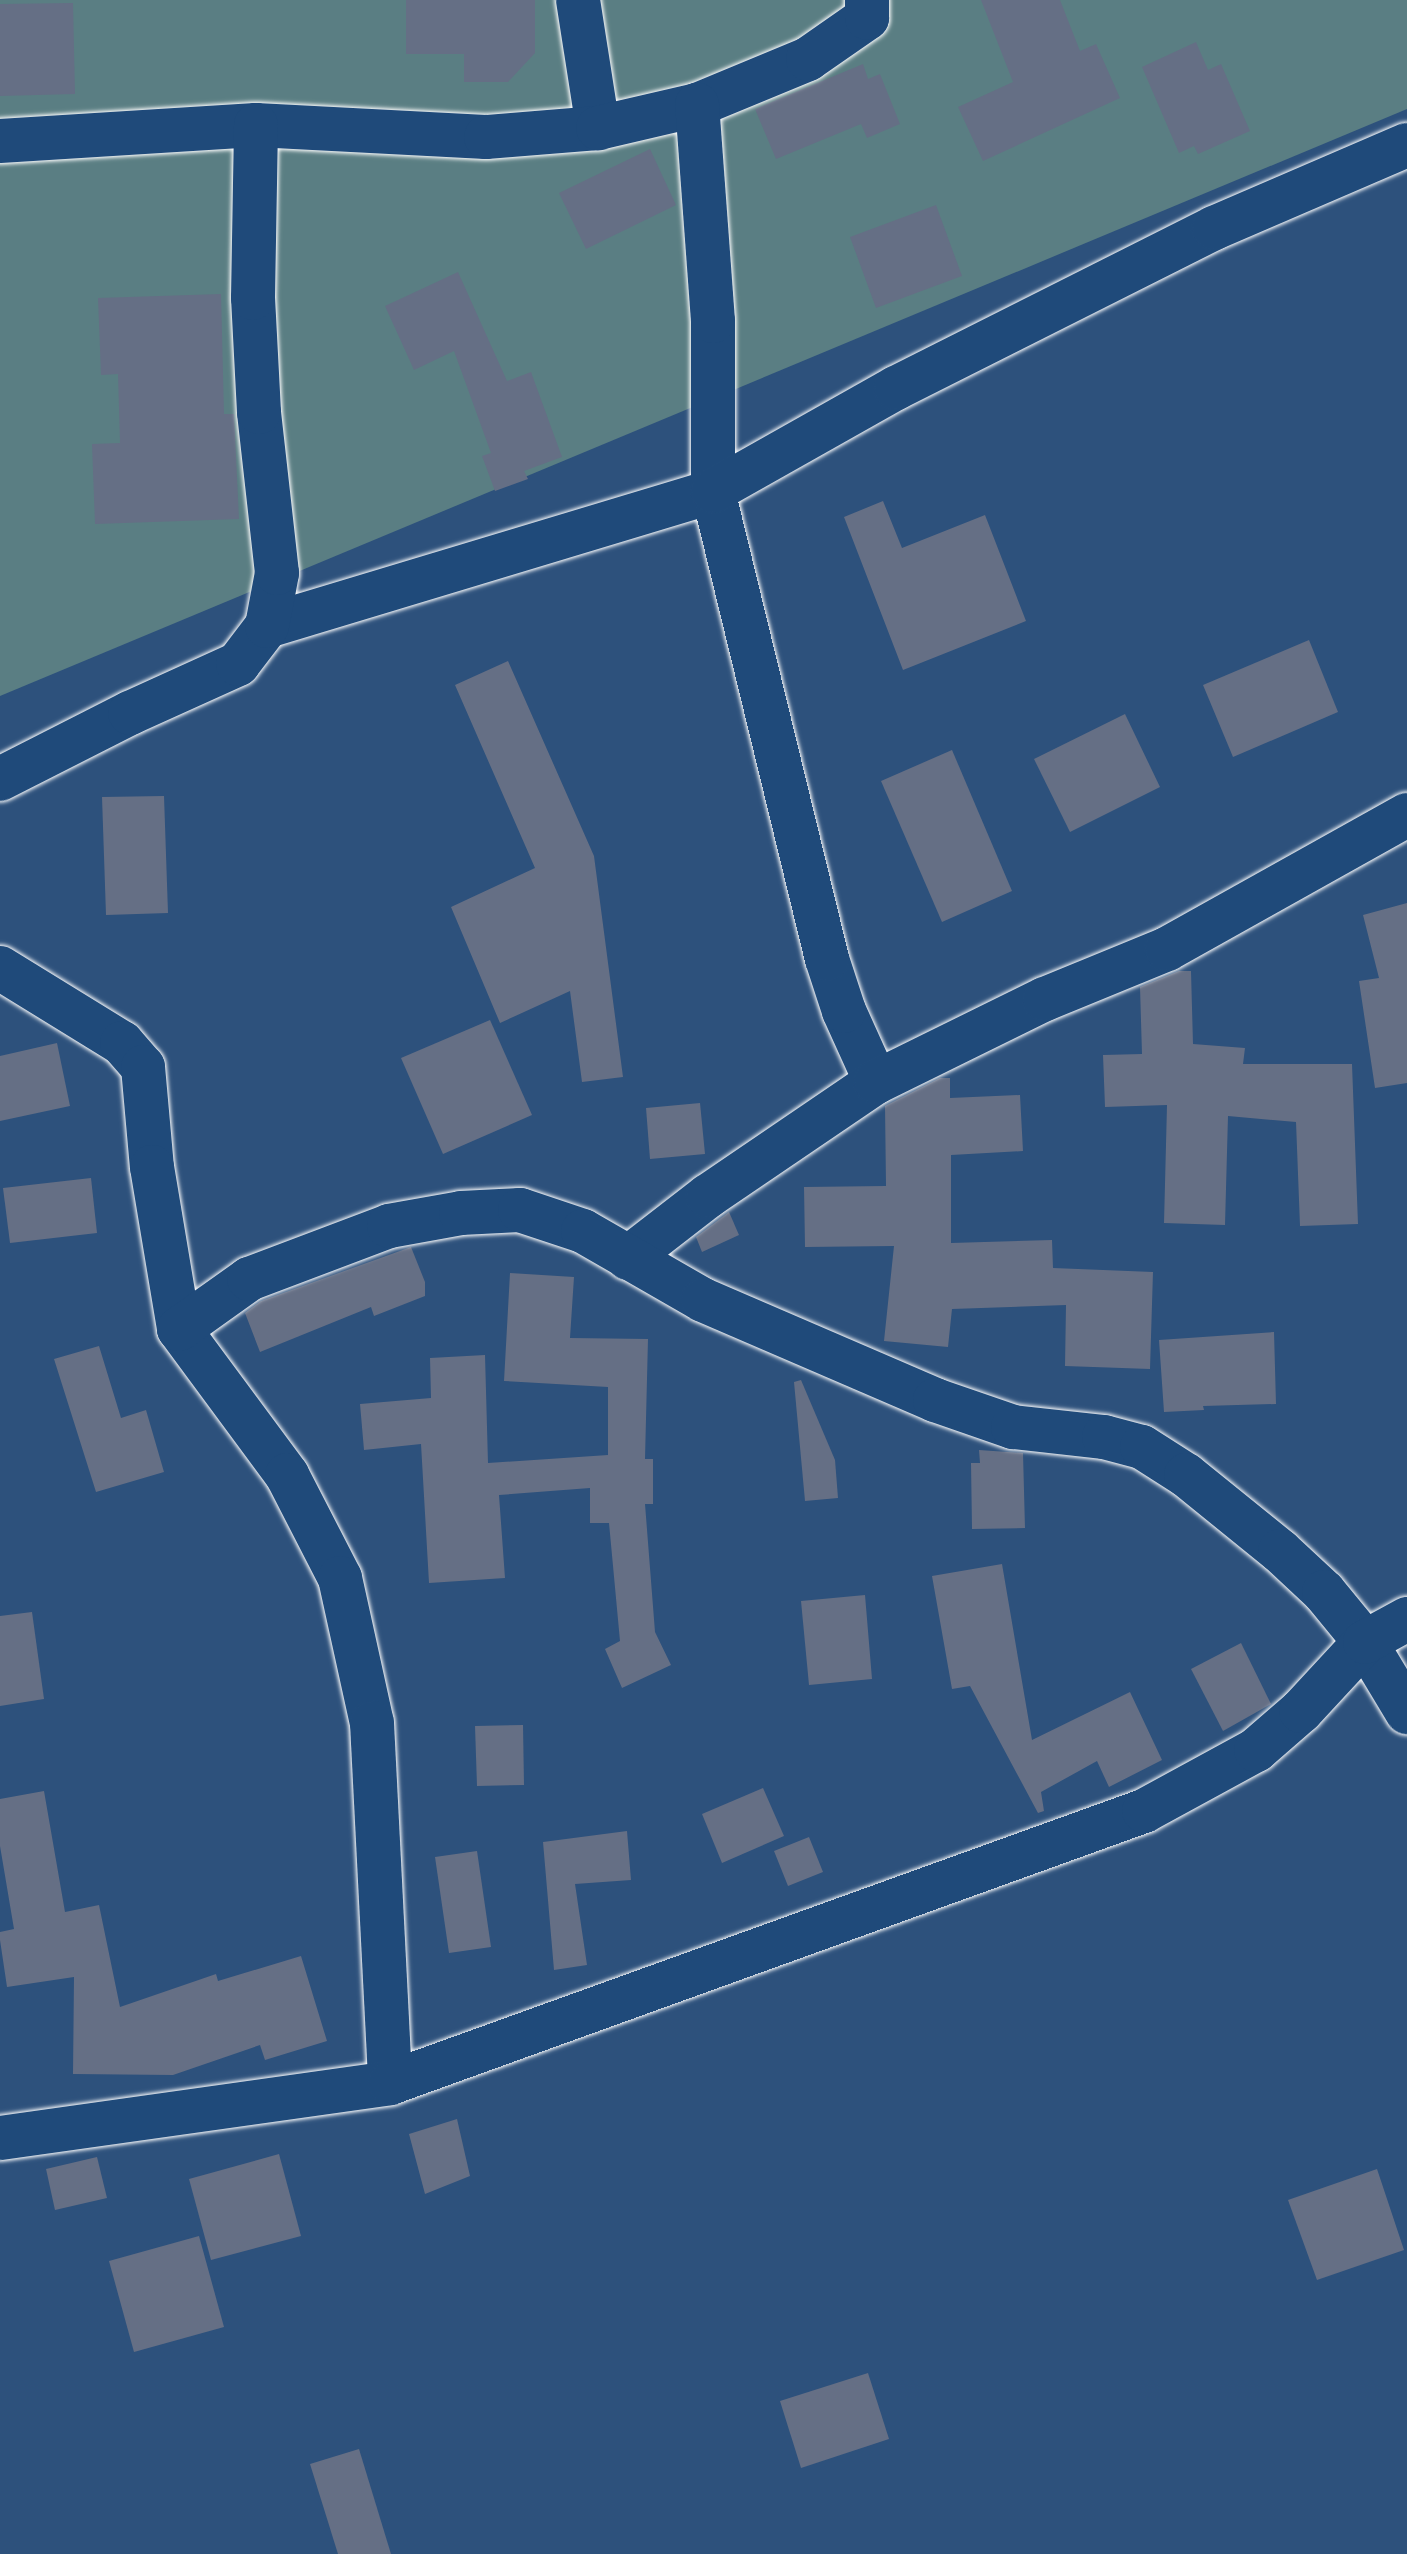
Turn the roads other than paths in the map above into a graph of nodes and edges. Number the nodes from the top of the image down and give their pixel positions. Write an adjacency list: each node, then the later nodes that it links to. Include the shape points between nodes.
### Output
1 (578, 0): 5 (street)
2 (867, 0): 3 (street, via 867,18 808,59)
3 (697, 105): 5 (street); 8 (street, via 713,321)
4 (256, 125): 5 (street, via 486,137); 6 (street); 9 (street, via 253,298 277,573)
5 (598, 128)
6 (0, 141)
7 (1407, 145): 8 (street, via 1214,228 896,388)
8 (713, 491): 9 (street); 13 (street, via 827,959)
9 (267, 626): 10 (street, via 238,664)
10 (0, 779)
11 (1407, 815): 13 (street, via 1167,949 1045,999)
12 (0, 968): 15 (street, via 122,1043 143,1067 152,1167)
13 (876, 1082): 14 (street, via 708,1196)
14 (628, 1258): 15 (street, via 583,1231 520,1210 461,1213 389,1226 249,1279); 17 (street, via 703,1300 935,1400 1013,1427 1104,1437 1142,1447 1186,1475 1280,1551 1324,1592)
15 (179, 1329): 19 (street, via 287,1475 340,1578 372,1723)
16 (1407, 1619): 17 (street)
17 (1365, 1642): 18 (street); 19 (street, via 1256,1750 1144,1811)
18 (1407, 1712)
19 (390, 2083): 20 (street)
20 (0, 2138)

